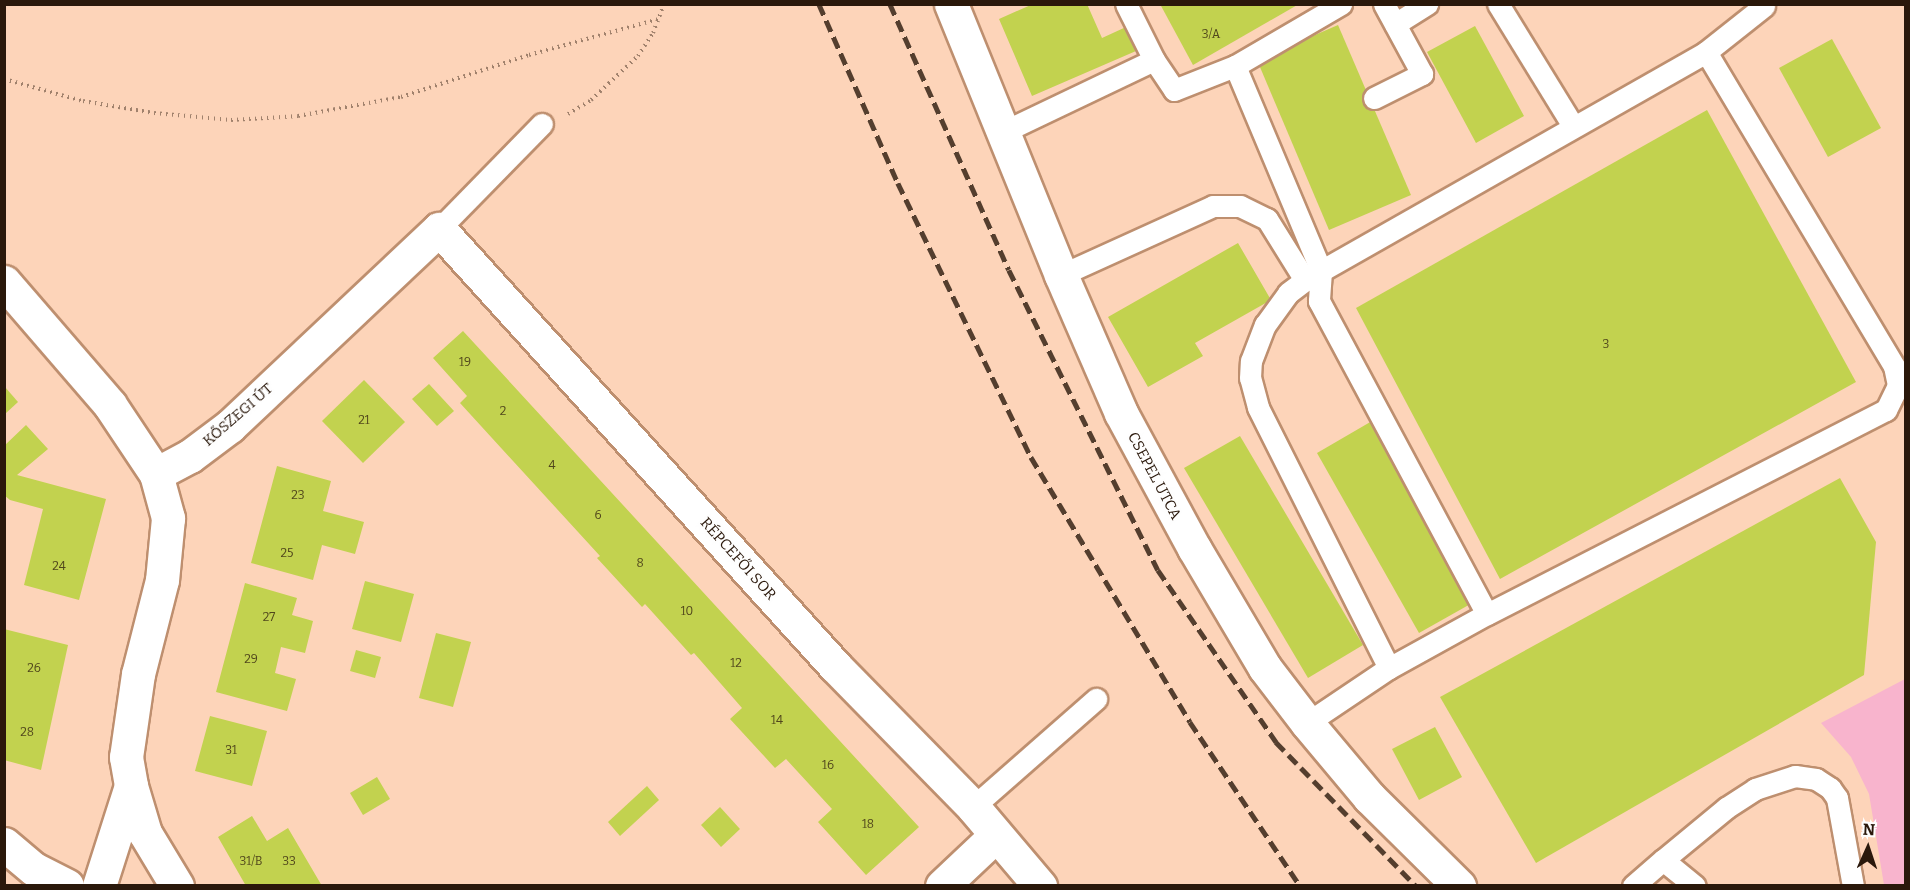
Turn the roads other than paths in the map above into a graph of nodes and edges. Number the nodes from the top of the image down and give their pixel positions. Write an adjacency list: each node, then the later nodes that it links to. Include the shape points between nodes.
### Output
1 (951, 4): 15 (street, CSEPEL UTCA)
2 (1125, 4): 10 (lane)
3 (1341, 4): 11 (lane)
4 (1384, 4): 8 (lane)
5 (1427, 4): 8 (lane)
6 (1498, 4): 14 (lane)
7 (1764, 6): 9 (lane)
8 (1395, 24): 12 (lane, via 1422,74)
9 (1706, 52): 14 (lane); 21 (lane, via 1885,350 1898,385 1886,410 1869,420)
10 (1154, 60): 11 (lane, via 1174,90); 15 (lane)
11 (1235, 66): 18 (lane)
12 (1374, 98)
13 (542, 124): 16 (lane, KŐSZEGI ÚT)
14 (1573, 126): 18 (lane)
15 (1003, 132): 17 (street, CSEPEL UTCA)
16 (439, 229): 20 (street, KŐSZEGI ÚT, via 230,426); 26 (street, RÉPCEFŐI SOR, via 835,666)
17 (1061, 275): 18 (lane, via 1213,206 1240,206 1267,219); 24 (street, CSEPEL UTCA, via 1121,412 1160,488 1265,668)
18 (1313, 275): 21 (lane, via 1319,301); 22 (lane, via 1288,293 1265,325 1251,361 1252,393)
19 (4, 282): 20 (street, via 110,405)
20 (156, 474): 25 (street, via 168,518 162,580 138,674 129,730 126,757)
21 (1487, 614): 22 (lane)
22 (1389, 668): 24 (lane)
23 (1096, 699): 26 (lane)
24 (1306, 723): 35 (street, CSEPEL UTCA, via 1369,797)
25 (131, 786): 31 (street); 32 (street, via 145,833)
26 (973, 807): 27 (street, RÉPCEFŐI SOR)
27 (996, 835): 33 (street); 34 (street, RÉPCEFŐI SOR)
28 (4, 844): 30 (street, via 34,869)
29 (1663, 860): 36 (lane); 37 (lane); 38 (lane, via 1755,789 1796,776 1816,779 1837,798)
30 (66, 885)
31 (99, 885)
32 (177, 885)
33 (942, 885)
34 (1040, 885)
35 (1459, 885)
36 (1633, 885)
37 (1695, 885)
38 (1853, 885)

